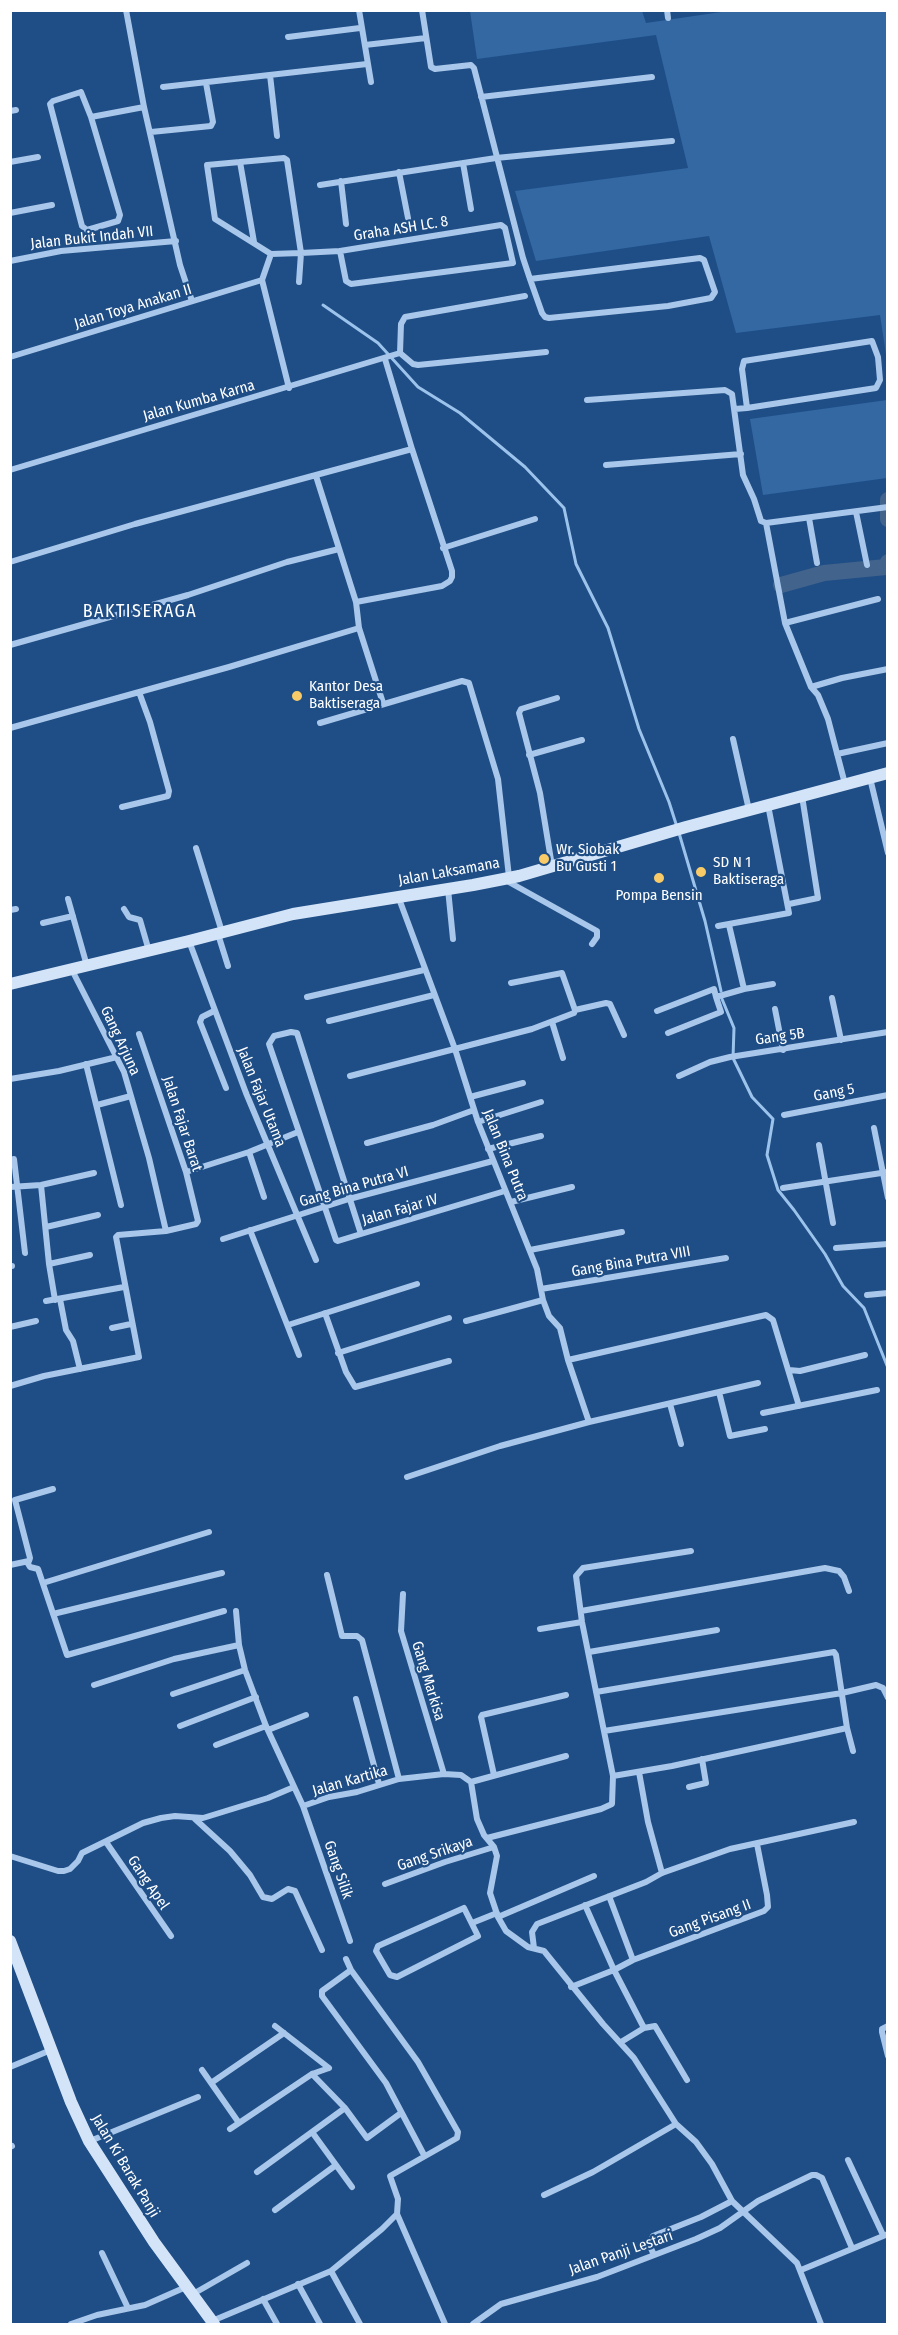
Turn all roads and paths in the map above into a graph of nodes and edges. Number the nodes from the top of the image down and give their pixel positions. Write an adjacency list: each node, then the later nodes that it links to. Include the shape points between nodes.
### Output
1 (126, 10): 15 (street)
2 (359, 10): 4 (street)
3 (422, 10): 6 (street)
4 (360, 28): 5 (street); 7 (street)
5 (288, 37)
6 (426, 38): 7 (street); 14 (street, via 431,67 473,66)
7 (365, 45): 8 (street)
8 (367, 64): 9 (street); 11 (street)
9 (270, 75): 12 (street); 18 (street)
10 (652, 77): 14 (street)
11 (371, 82)
12 (206, 83): 13 (street); 17 (street, via 213,124)
13 (164, 87)
14 (482, 97): 21 (street)
15 (144, 106): 16 (street); 17 (street)
16 (91, 117): 16 (street, via 120,215 118,221 87,230 82,225 51,102 81,92)
17 (151, 132): 33 (street)
18 (278, 136)
19 (672, 141): 21 (street)
20 (38, 157): 22 (street)
21 (496, 158): 24 (street); 39 (street)
22 (10, 162)
23 (240, 162): 34 (street); 34 (street, via 207,165 213,216); 36 (street, via 287,160)
24 (463, 163): 25 (street); 29 (street)
25 (399, 172): 26 (street); 31 (street)
26 (341, 181): 27 (street); 32 (street)
27 (320, 185)
28 (52, 205): 30 (street)
29 (471, 209)
30 (10, 213)
31 (408, 218)
32 (346, 224)
33 (176, 241): 38 (street, Jalan Bukit Indah VII, via 61,251); 43 (street)
34 (254, 242): 37 (street)
35 (340, 251): 35 (street, Graha ASH LC. 8, via 346,281 351,284 511,265 513,259 504,226); 36 (street, Graha ASH LC. 8)
36 (301, 253): 37 (street, Graha ASH LC. 8); 41 (street)
37 (271, 254): 40 (street)
38 (10, 261)
39 (530, 279): 39 (street, via 700,258 715,292 711,298 668,306 549,318 542,313)
40 (262, 280): 43 (street, Jalan Toya Anakan II); 48 (street)
41 (299, 282)
42 (525, 296): 45 (street, via 405,317)
43 (192, 301): 46 (street, Jalan Toya Anakan II)
44 (546, 352): 45 (street, via 418,365)
45 (397, 354): 47 (street, Jalan Kumba Karna)
46 (10, 357)
47 (385, 359): 48 (street, Jalan Kumba Karna); 52 (street)
48 (289, 388): 55 (street, Jalan Kumba Karna)
49 (587, 400): 51 (street, via 725,390 732,394)
50 (747, 408): 50 (street, via 876,388 880,380 872,341 744,361); 51 (street)
51 (735, 409): 53 (street)
52 (412, 449): 56 (street); 62 (street)
53 (741, 454): 54 (street); 61 (street, via 743,474 761,521)
54 (606, 465)
55 (10, 470)
56 (316, 476): 63 (street); 64 (street)
57 (884, 508): 58 (street)
58 (856, 512): 59 (street); 66 (street)
59 (809, 518): 61 (street); 65 (street)
60 (535, 519): 62 (street)
61 (766, 524): 69 (street)
62 (443, 548): 68 (street, via 452,572 447,584)
63 (339, 549): 68 (street); 71 (street)
64 (10, 562)
65 (817, 563)
66 (867, 565)
67 (878, 599): 69 (street)
68 (356, 602): 70 (street)
69 (785, 623): 73 (street)
70 (359, 628): 74 (street); 76 (street)
71 (10, 645)
72 (888, 669): 73 (street)
73 (811, 687): 82 (street, via 828,719)
74 (140, 692): 78 (street); 89 (street, via 169,791 168,796)
75 (557, 698): 83 (street, via 519,711)
76 (383, 704): 77 (street); 95 (street, via 462,681 471,685 498,779)
77 (320, 723)
78 (10, 728)
79 (733, 739): 90 (street)
80 (582, 740): 83 (street)
81 (888, 743): 82 (street)
82 (837, 754): 86 (street)
83 (529, 755): 94 (street, via 540,793)
84 (888, 773): 85 (main road, Jalan Laksamana)
85 (870, 778): 86 (main road, Jalan Laksamana); 91 (street)
86 (845, 784): 87 (main road, Jalan Laksamana)
87 (802, 795): 88 (main road, Jalan Laksamana); 99 (street, via 818,898)
88 (768, 805): 90 (main road, Jalan Laksamana); 99 (street)
89 (122, 807)
90 (749, 810): 94 (main road, Jalan Laksamana)
91 (886, 840): 93 (street)
92 (196, 848): 105 (street)
93 (888, 853)
94 (552, 866): 95 (main road, Jalan Laksamana)
95 (506, 878): 96 (main road, Jalan Laksamana); 108 (street, via 597,931)
96 (448, 889): 97 (main road, Jalan Laksamana); 106 (street)
97 (398, 896): 105 (main road, Jalan Laksamana, via 293,914); 113 (street, Jalan Bina Putra)
98 (68, 899): 101 (street)
99 (789, 904): 103 (street, via 788,915)
100 (124, 909): 109 (street, via 129,917 140,920)
101 (73, 916): 102 (street); 110 (street)
102 (43, 923)
103 (729, 925): 104 (street); 117 (street)
104 (718, 926)
105 (220, 933): 107 (main road, Jalan Laksamana); 111 (street)
106 (453, 939)
107 (189, 941): 109 (main road, Jalan Laksamana); 124 (street, Jalan Fajar Utama)
108 (591, 944)
109 (149, 951): 110 (main road, Jalan Laksamana)
110 (87, 966): 112 (main road, Jalan Laksamana)
111 (228, 966)
112 (72, 970): 115 (main road, Jalan Laksamana); 135 (street, Gang Arjuna)
113 (424, 970): 118 (street, Jalan Bina Putra); 119 (street)
114 (511, 983): 122 (street, via 562,973)
115 (10, 984)
116 (773, 984): 117 (street)
117 (744, 989): 120 (street)
118 (434, 995): 126 (street); 133 (street, Jalan Bina Putra)
119 (307, 997)
120 (716, 997): 125 (street, via 714,989); 129 (street, via 721,1012)
121 (832, 998): 132 (street)
122 (575, 1010): 127 (street); 131 (street, via 610,1004)
123 (775, 1010): 134 (street)
124 (214, 1011): 142 (street, via 200,1022); 154 (street, Jalan Fajar Utama)
125 (657, 1011)
126 (329, 1021)
127 (552, 1022): 133 (street); 136 (street)
128 (888, 1032): 132 (street, Gang 5B)
129 (668, 1033)
130 (139, 1034): 161 (street, Jalan Fajar Barat)
131 (624, 1035)
132 (840, 1040): 134 (street, Gang 5B)
133 (455, 1049): 138 (street); 145 (street, Jalan Bina Putra)
134 (783, 1050): 139 (street, Gang 5B, via 730,1057)
135 (117, 1057): 137 (street); 144 (street, Gang Arjuna)
136 (563, 1058)
137 (86, 1064): 140 (street); 147 (street)
138 (350, 1076)
139 (679, 1076)
140 (10, 1079)
141 (523, 1083): 145 (street)
142 (226, 1088)
143 (888, 1095): 149 (street, Gang 5)
144 (131, 1096): 147 (street, Gang Arjuna); 182 (street)
145 (470, 1097): 148 (street, Jalan Bina Putra)
146 (541, 1102): 150 (street)
147 (97, 1105): 175 (street)
148 (474, 1110): 150 (street, Jalan Bina Putra); 155 (street)
149 (784, 1115)
150 (478, 1122): 157 (street, Jalan Bina Putra)
151 (874, 1128): 163 (street)
152 (298, 1132): 154 (street); 173 (street, via 268,1044 274,1036 291,1032 297,1033); 176 (street)
153 (541, 1137): 157 (street)
154 (267, 1143): 158 (street); 178 (street, Jalan Fajar Utama)
155 (367, 1143)
156 (819, 1145): 164 (street)
157 (488, 1149): 160 (street, Jalan Bina Putra)
158 (249, 1152): 161 (street); 171 (street)
159 (14, 1159): 166 (street)
160 (493, 1161): 170 (street, Jalan Bina Putra); 173 (street, Gang Bina Putra VI)
161 (186, 1172): 182 (street, Jalan Fajar Barat, via 198,1221)
162 (94, 1173): 165 (street)
163 (885, 1173): 164 (street); 172 (street)
164 (826, 1182): 169 (street); 179 (street)
165 (41, 1185): 166 (street); 180 (street)
166 (18, 1186): 167 (street); 189 (street)
167 (10, 1187)
168 (572, 1187): 174 (street)
169 (783, 1188)
170 (505, 1191): 174 (street, Jalan Bina Putra); 184 (street, Jalan Fajar IV)
171 (264, 1197)
172 (888, 1198)
173 (349, 1199): 176 (street, Gang Bina Putra VI); 184 (street)
174 (511, 1202): 188 (street, Jalan Bina Putra)
175 (121, 1205)
176 (324, 1206): 178 (street, Gang Bina Putra VI); 184 (street, Jalan Fajar IV, via 335,1239)
177 (98, 1215): 180 (street)
178 (296, 1216): 181 (street, Gang Bina Putra VI); 192 (street, Jalan Fajar Utama)
179 (833, 1223)
180 (46, 1227): 193 (street)
181 (250, 1230): 185 (street, Gang Bina Putra VI); 207 (street)
182 (166, 1231): 195 (street, via 117,1236)
183 (622, 1232): 188 (street)
184 (361, 1234)
185 (223, 1239)
186 (888, 1244): 187 (street)
187 (836, 1248)
188 (530, 1250): 196 (street, Jalan Bina Putra)
189 (25, 1253)
190 (90, 1255): 193 (street)
191 (726, 1258): 196 (street, Gang Bina Putra VIII)
192 (316, 1260)
193 (49, 1264): 199 (street)
194 (417, 1284): 202 (street)
195 (124, 1287): 199 (street); 206 (street)
196 (541, 1289): 200 (street, Jalan Bina Putra)
197 (888, 1293): 198 (street)
198 (867, 1295)
199 (58, 1300): 201 (street); 215 (street)
200 (543, 1300): 205 (street); 213 (street, Jalan Bina Putra, via 549,1316 560,1328)
201 (46, 1301)
202 (325, 1313): 207 (street); 210 (street)
203 (449, 1318): 210 (street)
204 (36, 1321): 208 (street)
205 (466, 1322)
206 (131, 1324): 209 (street); 215 (street, via 139,1357)
207 (288, 1325): 211 (street)
208 (10, 1327)
209 (112, 1329)
210 (338, 1353): 214 (street, via 353,1385 358,1387)
211 (299, 1355)
212 (865, 1355): 216 (street, via 800,1371)
213 (568, 1360): 216 (street, via 766,1315 773,1320); 224 (street, Jalan Bina Putra)
214 (449, 1361)
215 (80, 1369): 218 (street)
216 (789, 1370): 222 (street)
217 (758, 1383): 220 (street)
218 (10, 1386)
219 (877, 1390): 222 (street)
220 (719, 1392): 221 (street); 225 (street, via 730,1436)
221 (670, 1404): 224 (street); 226 (street)
222 (799, 1406): 223 (street)
223 (763, 1413)
224 (589, 1422): 227 (street)
225 (765, 1429)
226 (681, 1444)
227 (406, 1477)
228 (53, 1489): 231 (street, via 15,1500 30,1558)
229 (209, 1532): 235 (street)
230 (691, 1551): 240 (street, via 583,1568 576,1576)
231 (27, 1562): 232 (street); 235 (street, via 38,1569)
232 (10, 1565)
233 (222, 1573): 241 (street)
234 (327, 1575): 269 (street, via 342,1636 362,1640)
235 (43, 1583): 241 (street)
236 (849, 1591): 240 (street, via 839,1570 825,1568)
237 (403, 1594): 266 (street, Gang Markisa, via 400,1631)
238 (224, 1611): 241 (street, via 67,1655)
239 (237, 1611): 245 (street)
240 (581, 1611): 242 (street)
241 (53, 1614)
242 (582, 1622): 243 (street); 246 (street)
243 (540, 1629)
244 (717, 1630): 246 (street)
245 (239, 1645): 247 (street); 248 (street, via 174,1659)
246 (588, 1652): 249 (street)
247 (245, 1670): 251 (street); 253 (street)
248 (94, 1685)
249 (596, 1692): 250 (street, via 829,1652 836,1655); 260 (street)
250 (842, 1693): 254 (street, via 876,1685 883,1688); 259 (street); 260 (street)
251 (173, 1694)
252 (566, 1695): 267 (street, via 482,1715)
253 (256, 1697): 257 (street); 258 (street)
254 (888, 1698)
255 (357, 1699): 271 (street)
256 (306, 1716): 258 (street)
257 (180, 1726)
258 (267, 1728): 261 (street); 272 (street)
259 (847, 1728): 262 (street); 264 (street)
260 (604, 1731): 268 (street)
261 (216, 1745)
262 (853, 1751)
263 (566, 1756): 267 (street)
264 (702, 1759): 265 (street); 273 (street, via 705,1782)
265 (639, 1772): 268 (street); 282 (street)
266 (444, 1773): 269 (street, Jalan Kartika); 270 (street, Jalan Kartika, via 461,1775)
267 (494, 1775): 270 (street)
268 (613, 1776): 277 (street, via 613,1800 609,1807)
269 (399, 1779): 271 (street, Jalan Kartika)
270 (471, 1782): 277 (street, via 477,1819)
271 (379, 1784): 274 (street, Jalan Kartika)
272 (294, 1787): 274 (street, Jalan Kartika); 275 (street, Jalan Kartika, via 232,1810)
273 (689, 1787)
274 (303, 1806): 291 (street, Gang Silik)
275 (195, 1818): 278 (street, Jalan Kartika, via 160,1818); 293 (street, via 230,1851 263,1897 272,1899 288,1889 295,1891)
276 (854, 1822): 279 (street)
277 (487, 1838): 280 (street)
278 (106, 1842): 281 (street, Jalan Kartika, via 82,1853 64,1871); 289 (street, Gang Apel)
279 (756, 1844): 282 (street); 295 (street, Gang Pisang II, via 767,1895 766,1909)
280 (494, 1847): 284 (street, Gang Srikaya); 287 (street, via 490,1893)
281 (10, 1856)
282 (662, 1873): 285 (street)
283 (594, 1876): 287 (street)
284 (385, 1884)
285 (609, 1896): 286 (street); 295 (street)
286 (585, 1905): 292 (street, via 537,1924); 297 (street)
287 (498, 1915): 288 (street); 292 (street, via 506,1931)
288 (472, 1923): 288 (street, via 478,1934 474,1939 397,1977 390,1975 376,1951 378,1946 462,1909)
289 (171, 1936)
290 (10, 1941): 304 (main road, Jalan Ki Barak Panji)
291 (350, 1941)
292 (531, 1947): 298 (street, via 544,1951)
293 (322, 1950)
294 (346, 1959): 296 (street)
295 (633, 1960): 297 (street)
296 (351, 1970): 313 (street, via 322,1996 386,2083); 319 (street, via 418,2062 458,2132 457,2138)
297 (614, 1970): 298 (street); 301 (street)
298 (571, 1986): 303 (street)
299 (275, 2025): 302 (street)
300 (888, 2026): 305 (street, via 882,2029)
301 (644, 2028): 303 (street); 309 (street, via 655,2026)
302 (284, 2033): 308 (street, via 329,2068); 310 (street)
303 (621, 2042): 315 (street)
304 (52, 2050): 306 (street); 318 (main road, Jalan Ki Barak Panji)
305 (888, 2056)
306 (10, 2067)
307 (202, 2070): 310 (street)
308 (312, 2074): 312 (street); 314 (street)
309 (687, 2080)
310 (211, 2083): 314 (street)
311 (198, 2097): 318 (street)
312 (345, 2108): 313 (street, via 367,2138); 317 (street)
313 (401, 2113): 319 (street)
314 (239, 2123): 316 (street)
315 (676, 2124): 324 (street); 325 (street, via 712,2164)
316 (230, 2128)
317 (312, 2132): 321 (street); 322 (street)
318 (89, 2141): 337 (main road, Jalan Ki Barak Panji)
319 (424, 2155): 328 (street, via 390,2176 398,2199)
320 (848, 2160): 329 (street)
321 (336, 2165): 323 (street); 326 (street)
322 (257, 2172)
323 (352, 2187)
324 (544, 2195)
325 (732, 2201): 327 (street); 332 (street, via 653,2236 649,2244)
326 (275, 2210)
327 (743, 2212): 330 (street, Jalan Panji Lestari, via 816,2175 822,2178); 332 (street, Jalan Panji Lestari, via 710,2233); 334 (street)
328 (397, 2214): 335 (street); 345 (street)
329 (885, 2235): 330 (street)
330 (852, 2248): 334 (street)
331 (102, 2253): 339 (street)
332 (654, 2255): 346 (street, Jalan Panji Lestari, via 597,2277 501,2304)
333 (248, 2263): 337 (street)
334 (801, 2270): 347 (street)
335 (331, 2271): 336 (street); 344 (street)
336 (298, 2284): 338 (street); 343 (street)
337 (190, 2291): 339 (street); 340 (main road, Jalan Ki Barak Panji)
338 (263, 2299): 340 (street); 342 (street)
339 (128, 2308): 341 (street)
340 (213, 2323)
341 (71, 2325)
342 (277, 2325)
343 (320, 2325)
344 (360, 2325)
345 (445, 2325)
346 (473, 2325)
347 (822, 2325)

